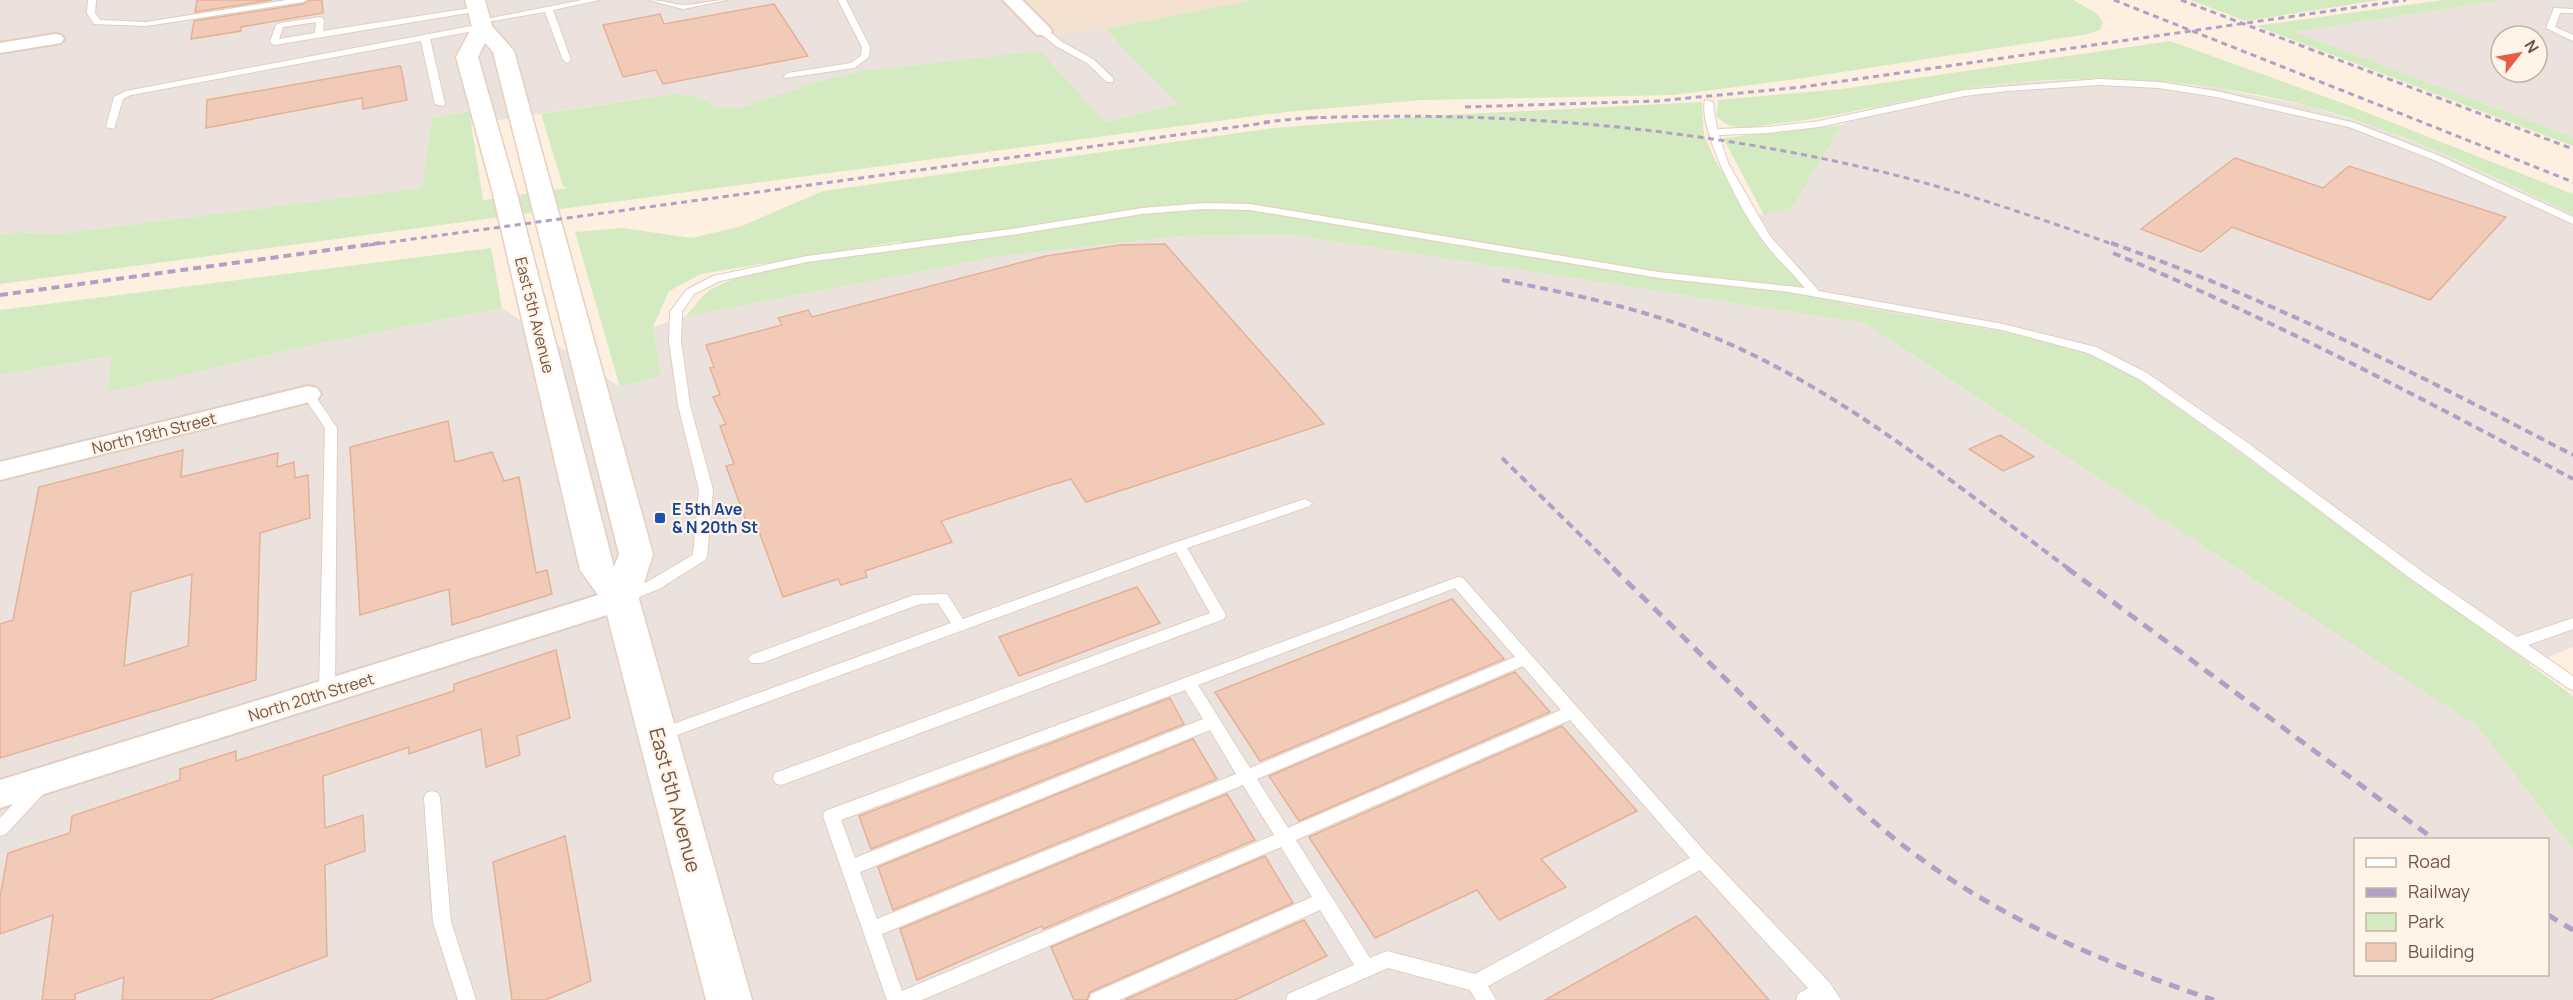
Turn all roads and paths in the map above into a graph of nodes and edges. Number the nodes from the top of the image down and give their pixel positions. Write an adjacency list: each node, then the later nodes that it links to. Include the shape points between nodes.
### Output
1 (92, 0): 2 (lane, via 91,13 97,22 146,24)
2 (303, 0)
3 (595, 0): 8 (lane)
4 (653, 0): 5 (lane, via 683,7)
5 (723, 0)
6 (842, 0): 18 (lane, via 866,47 865,57 854,65)
7 (1012, 0): 11 (street)
8 (548, 8): 10 (lane); 17 (lane)
9 (2573, 11): 14 (lane, via 2557,10 2550,28)
10 (479, 14): 12 (lane); 13 (lane); 30 (main road, East 5th Avenue, via 467,57 504,190 597,570); 30 (main road, via 503,51 636,554)
11 (1043, 31): 19 (lane, via 1090,61)
12 (319, 34): 12 (lane, via 297,38 274,42 280,25 320,19)
13 (426, 38): 21 (lane); 22 (lane, via 129,93 119,97)
14 (2573, 38)
15 (55, 39): 16 (street)
16 (0, 48)
17 (567, 60)
18 (788, 76)
19 (1110, 80)
20 (1708, 102): 23 (lane)
21 (440, 104)
22 (111, 127)
23 (1713, 132): 24 (lane, via 1819,124 2006,88 2100,82 2159,85 2352,125 2437,158); 25 (lane, via 1723,163 1766,237)
24 (2573, 221)
25 (1816, 294): 30 (lane, via 1659,275 1239,206 1142,211 807,259 717,278 690,292 676,312 675,341 684,405 705,490 700,557 654,585); 33 (lane, via 2003,327 2092,350 2153,383)
26 (308, 394): 27 (street, North 19th Street); 38 (lane, via 331,428)
27 (0, 471)
28 (1305, 503): 29 (lane)
29 (1179, 546): 32 (lane); 43 (lane, via 1219,615)
30 (621, 599): 38 (street, North 20th Street); 41 (main road, East 5th Avenue)
31 (2573, 623): 33 (lane)
32 (960, 626): 34 (lane, via 942,598 919,599); 41 (lane)
33 (2515, 644): 37 (lane)
34 (756, 659)
35 (1526, 659): 36 (lane, via 1458,582); 39 (lane); 42 (lane)
36 (1188, 682): 40 (lane); 50 (lane, via 831,816)
37 (2573, 684)
38 (327, 692): 44 (street, North 20th Street)
39 (1572, 712): 48 (lane); 49 (lane)
40 (1213, 722): 42 (lane); 50 (lane)
41 (658, 736): 57 (main road, East 5th Avenue)
42 (1246, 777): 48 (lane); 52 (lane)
43 (781, 778)
44 (47, 780): 45 (street, North 20th Street); 47 (lane)
45 (0, 794)
46 (432, 798): 56 (lane, via 442,922)
47 (0, 829)
48 (1284, 838): 51 (lane); 59 (lane)
49 (1702, 860): 54 (lane); 55 (lane)
50 (850, 868): 52 (lane)
51 (1323, 900): 53 (lane); 60 (lane)
52 (871, 930): 58 (lane)
53 (1366, 968): 54 (lane, via 1387,959); 61 (lane)
54 (1476, 983): 62 (lane)
55 (1827, 995): 63 (lane)
56 (467, 1000)
57 (729, 1000)
58 (896, 1000)
59 (901, 1000)
60 (1098, 1000)
61 (1295, 1000)
62 (1487, 1000)
63 (1805, 1000)

